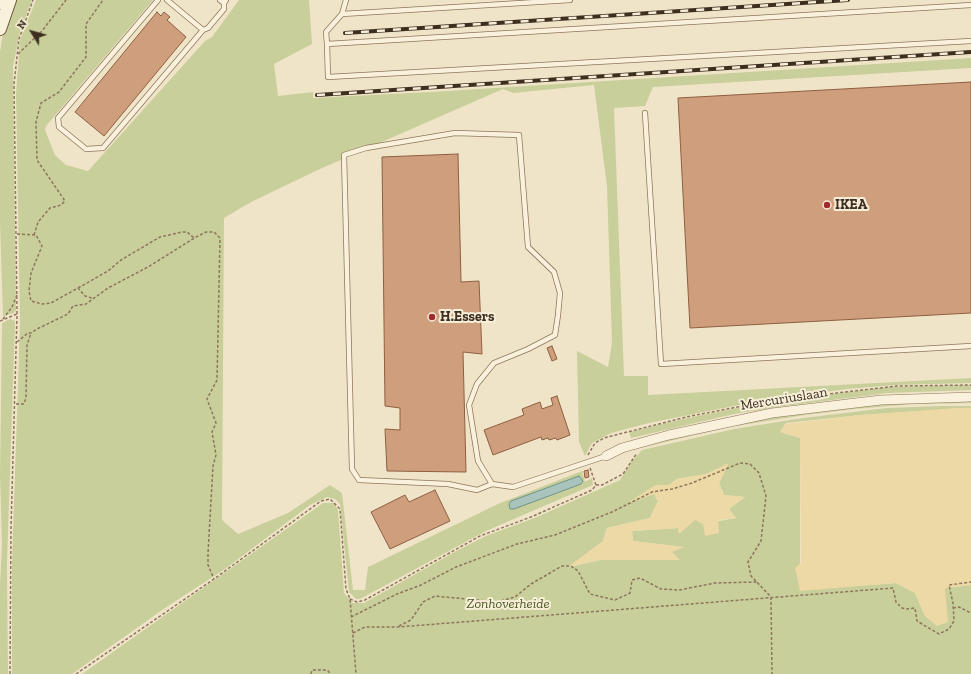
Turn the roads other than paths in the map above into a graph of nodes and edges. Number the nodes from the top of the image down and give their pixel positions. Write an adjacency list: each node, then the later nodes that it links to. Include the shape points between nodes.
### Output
1 (0, 0): 8 (main road)
2 (10, 0): 11 (main road)
3 (158, 0): 12 (lane, via 58,118 59,127 86,149 104,148)
4 (167, 0): 12 (lane)
5 (346, 0): 10 (lane)
6 (570, 0): 10 (lane)
7 (224, 1): 12 (lane, via 224,9 208,28)
8 (0, 4)
9 (971, 5): 14 (lane)
10 (342, 14): 14 (lane, via 326,32)
11 (0, 29)
12 (203, 30)
13 (971, 41): 14 (lane, via 328,77)
14 (327, 44)
15 (645, 113): 16 (lane, via 661,364)
16 (971, 346)
17 (971, 397): 18 (street, Mercuriuslaan, via 881,400 772,413 669,435 622,448)
18 (606, 456): 19 (lane, via 513,487)
19 (492, 484): 19 (lane, via 477,490 448,484 359,480 352,469 344,155 366,148 455,132 520,135 528,247 554,272 560,293 555,335 494,363 477,384 469,406 478,461)

